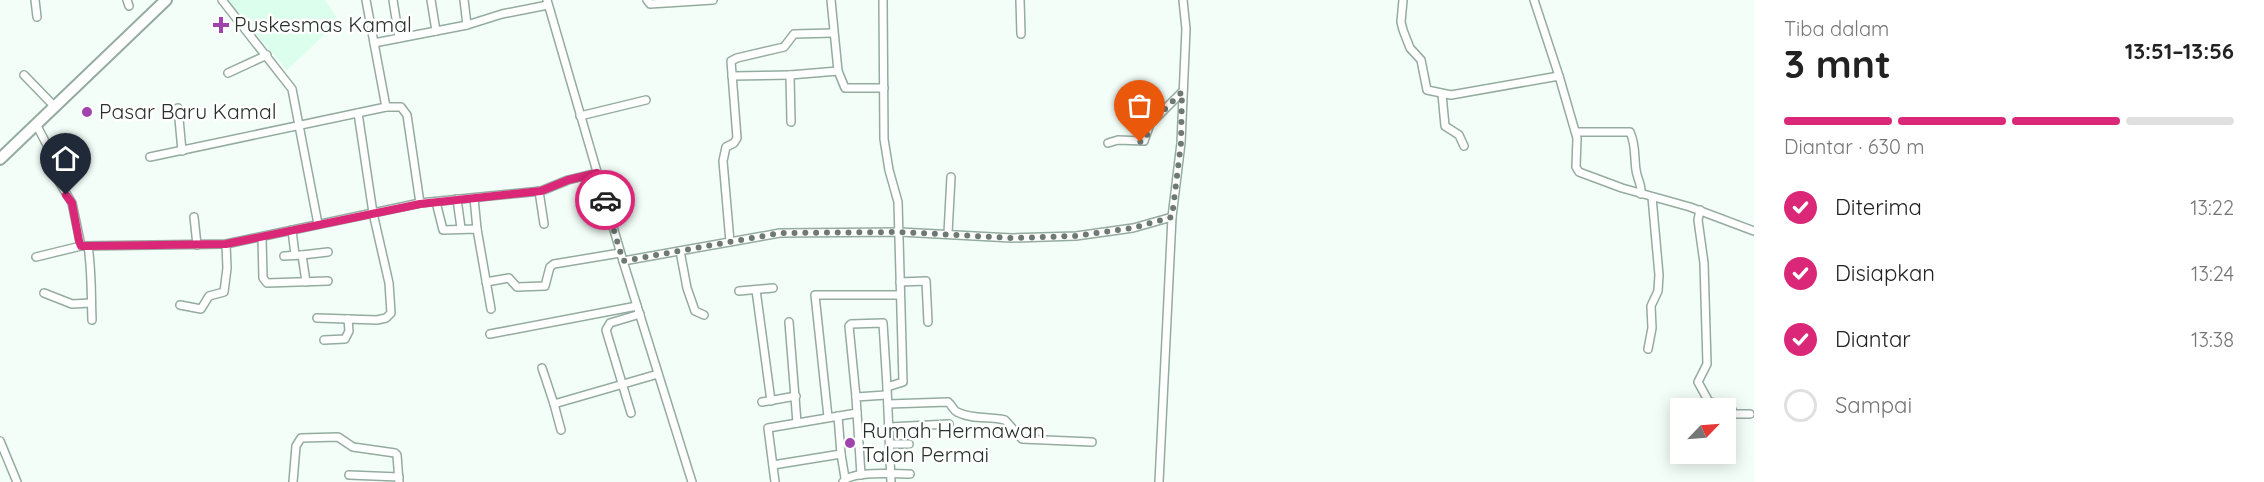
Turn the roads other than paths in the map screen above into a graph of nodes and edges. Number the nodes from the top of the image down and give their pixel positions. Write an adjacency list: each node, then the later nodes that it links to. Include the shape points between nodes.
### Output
1 (35, 0): 19 (street)
2 (166, 0): 37 (highway)
3 (222, 0): 26 (street)
4 (366, 0): 25 (street)
5 (393, 0): 24 (street)
6 (431, 0): 21 (street)
7 (464, 0): 20 (street)
8 (647, 0): 17 (street, via 650,4)
9 (708, 0): 10 (street); 17 (street)
10 (713, 0)
11 (831, 0): 22 (street)
12 (883, 0): 33 (street)
13 (1020, 0): 23 (street)
14 (1183, 0): 34 (street, via 1186,29)
15 (1403, 0): 35 (street, via 1401,22 1410,48 1421,60 1427,90)
16 (1534, 0): 32 (street)
17 (680, 1)
18 (549, 2): 20 (street); 41 (street)
19 (38, 17)
20 (467, 26): 21 (street)
21 (436, 31): 24 (street)
22 (833, 33): 27 (street); 31 (street, via 794,34 784,47 737,58 730,64)
23 (1021, 34)
24 (399, 38): 25 (street)
25 (374, 43): 38 (street)
26 (267, 55): 28 (street); 44 (street, via 292,89)
27 (838, 71): 30 (street); 33 (street, via 845,87)
28 (228, 72)
29 (24, 75): 37 (street)
30 (790, 75): 31 (street); 42 (street)
31 (732, 76): 73 (street, via 737,138 725,150 723,161)
32 (1558, 76): 35 (street); 45 (street)
33 (884, 88): 70 (street, via 884,140 898,202)
34 (1182, 92): 46 (street, via 1150,124 1144,141); 63 (street, via 1181,143)
35 (1442, 94): 47 (street, via 1445,126 1459,135)
36 (646, 100): 41 (street)
37 (55, 107): 43 (highway)
38 (386, 107): 40 (street); 59 (street, via 401,107 407,115)
39 (178, 108): 48 (street)
40 (358, 113): 44 (street); 61 (street)
41 (580, 116): 51 (street)
42 (791, 122)
43 (37, 126): 50 (highway); 76 (street, via 72,203)
44 (301, 126): 48 (street); 64 (street)
45 (1576, 132): 54 (street, via 1576,170); 54 (street, via 1630,132 1637,154)
46 (1108, 143)
47 (1464, 146)
48 (182, 151): 49 (street)
49 (150, 157)
50 (0, 159)
51 (597, 173): 53 (street); 79 (street)
52 (951, 177): 71 (street)
53 (539, 191): 56 (street); 65 (street)
54 (1641, 194): 55 (street)
55 (1652, 197): 60 (street); 106 (street, via 1659,275)
56 (474, 198): 57 (street); 67 (street)
57 (457, 199): 58 (street); 66 (street)
58 (436, 202): 59 (street); 66 (street, via 443,230)
59 (420, 204): 61 (street)
60 (1700, 210): 69 (street); 119 (street, via 1707,364 1698,382 1709,402 1730,405 1734,414)
61 (373, 213): 64 (street); 100 (street, via 387,266 391,313 377,320)
62 (194, 217): 75 (street)
63 (1172, 217): 71 (street, via 1133,228 1076,236 1012,238); 142 (street)
64 (318, 224): 68 (street)
65 (544, 224)
66 (461, 228): 67 (street)
67 (477, 229): 86 (street)
68 (292, 230): 72 (street); 80 (street)
69 (1754, 231)
70 (900, 232): 71 (street); 73 (street, via 780,233); 87 (street)
71 (948, 233)
72 (262, 237): 74 (street); 85 (street, via 264,280)
73 (730, 242): 77 (street)
74 (226, 244): 75 (street); 94 (street, via 224,292 209,296 201,309)
75 (197, 245): 76 (street)
76 (85, 246): 82 (street); 93 (street, via 92,272)
77 (680, 251): 83 (street); 98 (street, via 695,311)
78 (328, 252): 80 (street)
79 (620, 253): 83 (street); 86 (street, via 554,264 545,286 517,287 509,278)
80 (298, 255): 81 (street); 85 (street)
81 (284, 256)
82 (36, 257)
83 (623, 261): 95 (street)
84 (328, 281): 85 (street)
85 (306, 282)
86 (486, 282): 96 (street)
87 (900, 282): 92 (street); 103 (street, via 926,281)
88 (773, 288): 89 (street)
89 (756, 290): 90 (street); 113 (street)
90 (740, 291)
91 (44, 293): 93 (street, via 72,304)
92 (899, 295): 110 (street, via 903,382); 121 (street, via 815,295)
93 (91, 303): 101 (street)
94 (180, 305)
95 (637, 306): 97 (street); 104 (street)
96 (491, 309)
97 (640, 314): 108 (street); 109 (street, via 606,327)
98 (704, 315)
99 (317, 318): 100 (street)
100 (348, 319): 105 (street, via 345,339)
101 (92, 320)
102 (789, 322): 111 (street)
103 (928, 322)
104 (490, 334)
105 (324, 340)
106 (1648, 349)
107 (542, 368): 115 (street)
108 (658, 374): 109 (street); 140 (street)
109 (622, 384): 115 (street); 117 (street)
110 (886, 391): 112 (street); 112 (street, via 883,323 851,324); 116 (street)
111 (796, 396): 113 (street); 122 (street)
112 (856, 397): 118 (street)
113 (771, 401): 114 (street)
114 (762, 402)
115 (554, 404): 125 (street)
116 (888, 404): 124 (street); 127 (street, via 948,402 962,414 1005,420 1022,439)
117 (631, 413)
118 (857, 413): 120 (street); 134 (street)
119 (1750, 414)
120 (838, 416): 121 (street); 130 (street)
121 (828, 417): 122 (street)
122 (797, 423): 131 (street, via 767,429)
123 (949, 424): 124 (street)
124 (889, 427): 128 (street)
125 (561, 430)
126 (0, 441): 138 (street)
127 (1092, 442)
128 (890, 444): 129 (street); 135 (street)
129 (909, 444)
130 (842, 454): 131 (street); 137 (street)
131 (774, 465): 141 (street)
132 (910, 474): 135 (street)
133 (349, 475): 136 (street)
134 (861, 475): 135 (street); 137 (street)
135 (891, 478)
136 (399, 480): 139 (street, via 395,453 353,447 338,437 311,436 301,438 296,446)
137 (844, 480)
138 (17, 482)
139 (293, 482)
140 (692, 482)
141 (775, 482)
142 (1159, 482)

